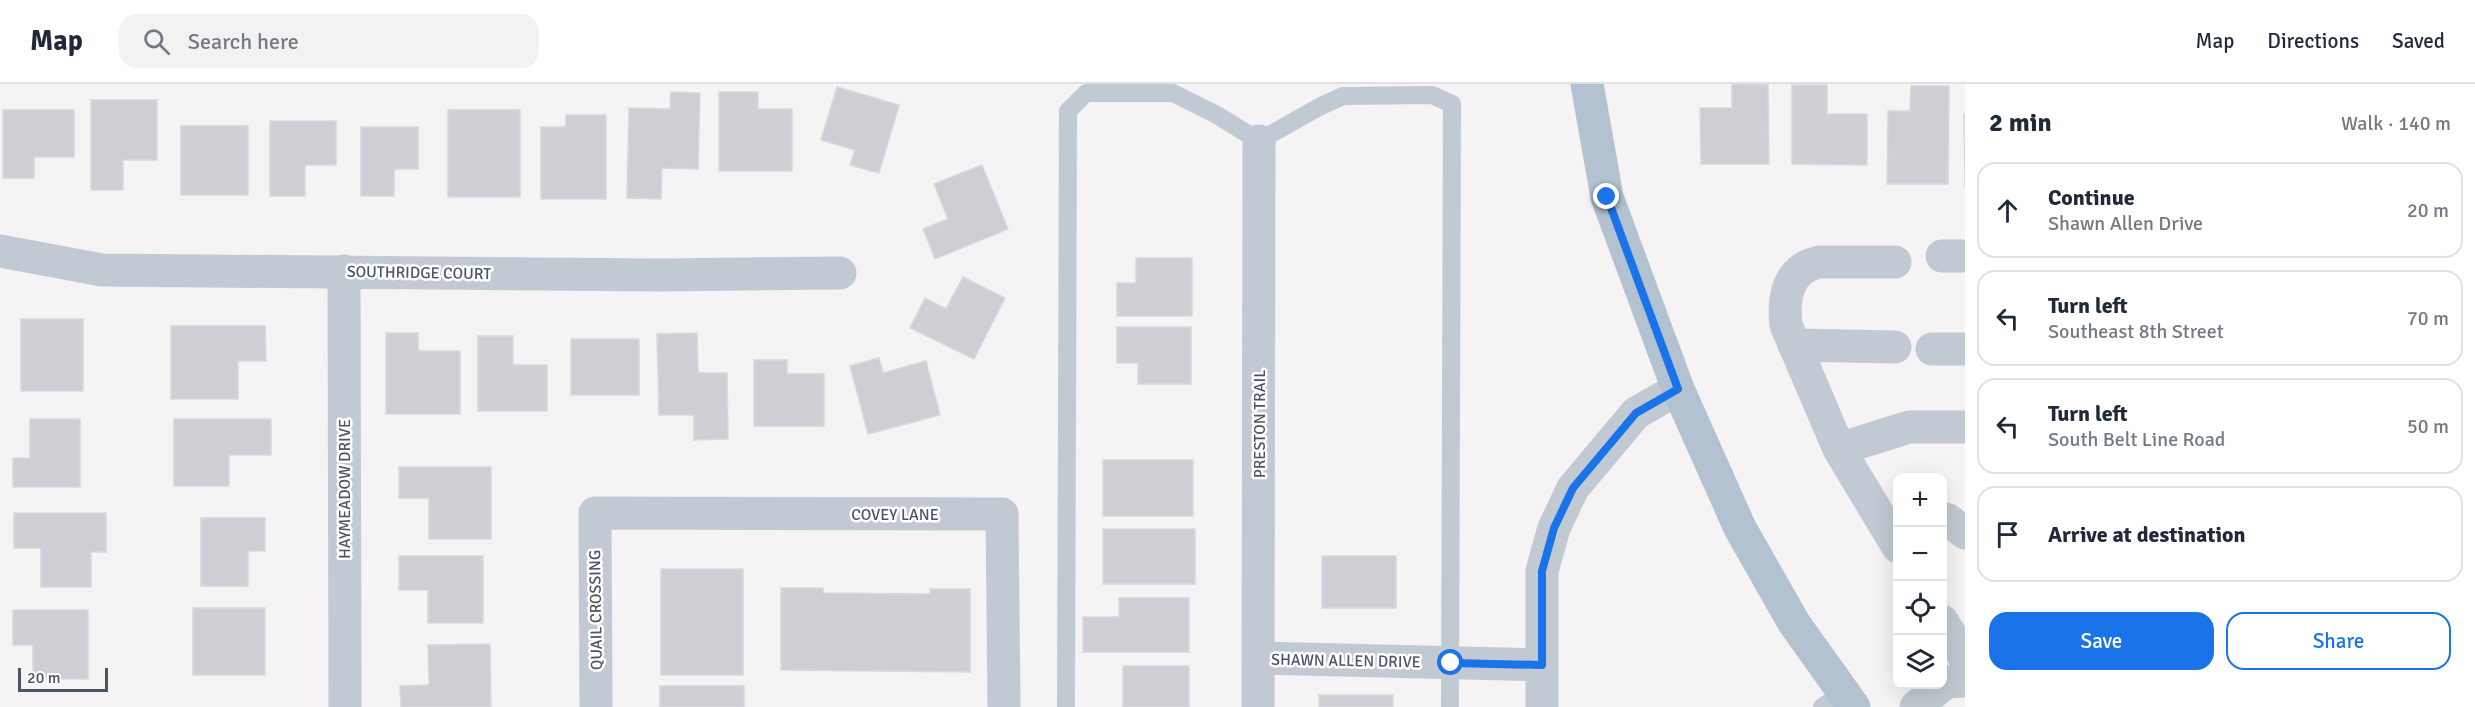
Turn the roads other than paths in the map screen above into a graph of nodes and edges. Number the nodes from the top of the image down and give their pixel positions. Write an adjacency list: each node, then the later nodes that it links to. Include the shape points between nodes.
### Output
1 (1587, 84): 11 (main road, via 1607,197)
2 (1259, 141): 19 (street, PRESTON TRAIL); 21 (lane, via 1343,96 1432,95 1452,104); 28 (lane, via 1173,93 1086,93 1068,111)
3 (0, 251): 5 (street, SOUTHRIDGE COURT, via 102,270)
4 (1895, 262): 7 (street, via 1819,262 1801,270 1789,284 1784,305)
5 (344, 271): 6 (street, SOUTHRIDGE COURT); 25 (street, HAYMEADOW DRIVE)
6 (840, 273)
7 (1794, 345): 8 (street); 13 (street)
8 (1895, 347)
9 (1965, 349): 10 (street)
10 (1932, 350)
11 (1678, 389): 22 (street, via 1636,413 1573,488 1554,528 1542,571); 24 (main road, via 1740,528)
12 (1965, 427): 13 (street, via 1909,427)
13 (1839, 449): 16 (street)
14 (595, 513): 26 (street, QUAIL CROSSING); 27 (street, COVEY LANE, via 1002,514)
15 (1947, 520): 17 (street)
16 (1893, 529)
17 (1965, 533)
18 (1947, 629): 20 (street)
19 (1258, 658): 21 (street, SHAWN ALLEN DRIVE); 29 (street, PRESTON TRAIL)
20 (1965, 658)
21 (1451, 663): 22 (street, SHAWN ALLEN DRIVE); 30 (lane)
22 (1542, 665): 31 (street)
23 (1965, 681): 32 (street, via 1946,682)
24 (1841, 702)
25 (345, 707)
26 (596, 707)
27 (1004, 707)
28 (1066, 707)
29 (1258, 707)
30 (1450, 707)
31 (1542, 707)
32 (1916, 707)

